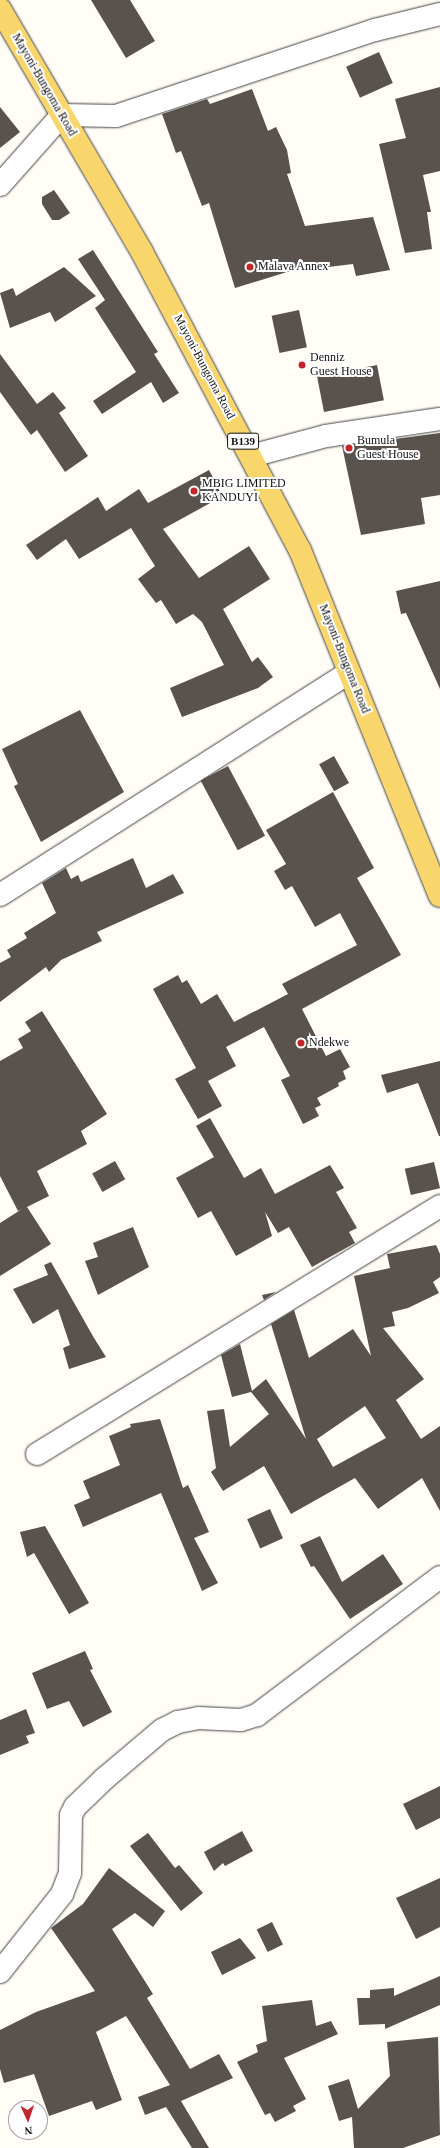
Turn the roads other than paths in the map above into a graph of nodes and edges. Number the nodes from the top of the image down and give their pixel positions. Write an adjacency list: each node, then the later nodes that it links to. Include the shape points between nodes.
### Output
1 (0, 9): 3 (main road, Mayoni-Bungoma Road / B139)
2 (440, 14): 3 (street, via 375,30 116,116)
3 (62, 115): 4 (street); 6 (main road, Mayoni-Bungoma Road / B139, via 142,252)
4 (0, 185)
5 (440, 419): 6 (street, via 326,436)
6 (251, 456): 7 (main road, Mayoni-Bungoma Road / B139, via 300,550)
7 (349, 672): 8 (street); 9 (main road, Mayoni-Bungoma Road / B139)
8 (0, 895)
9 (440, 896)
10 (440, 1206): 11 (street)
11 (37, 1454)
12 (440, 1577): 13 (street, via 256,1715 241,1720 198,1718 178,1722 162,1730 104,1779 75,1807 71,1815 70,1873 62,1894)
13 (0, 1972)

